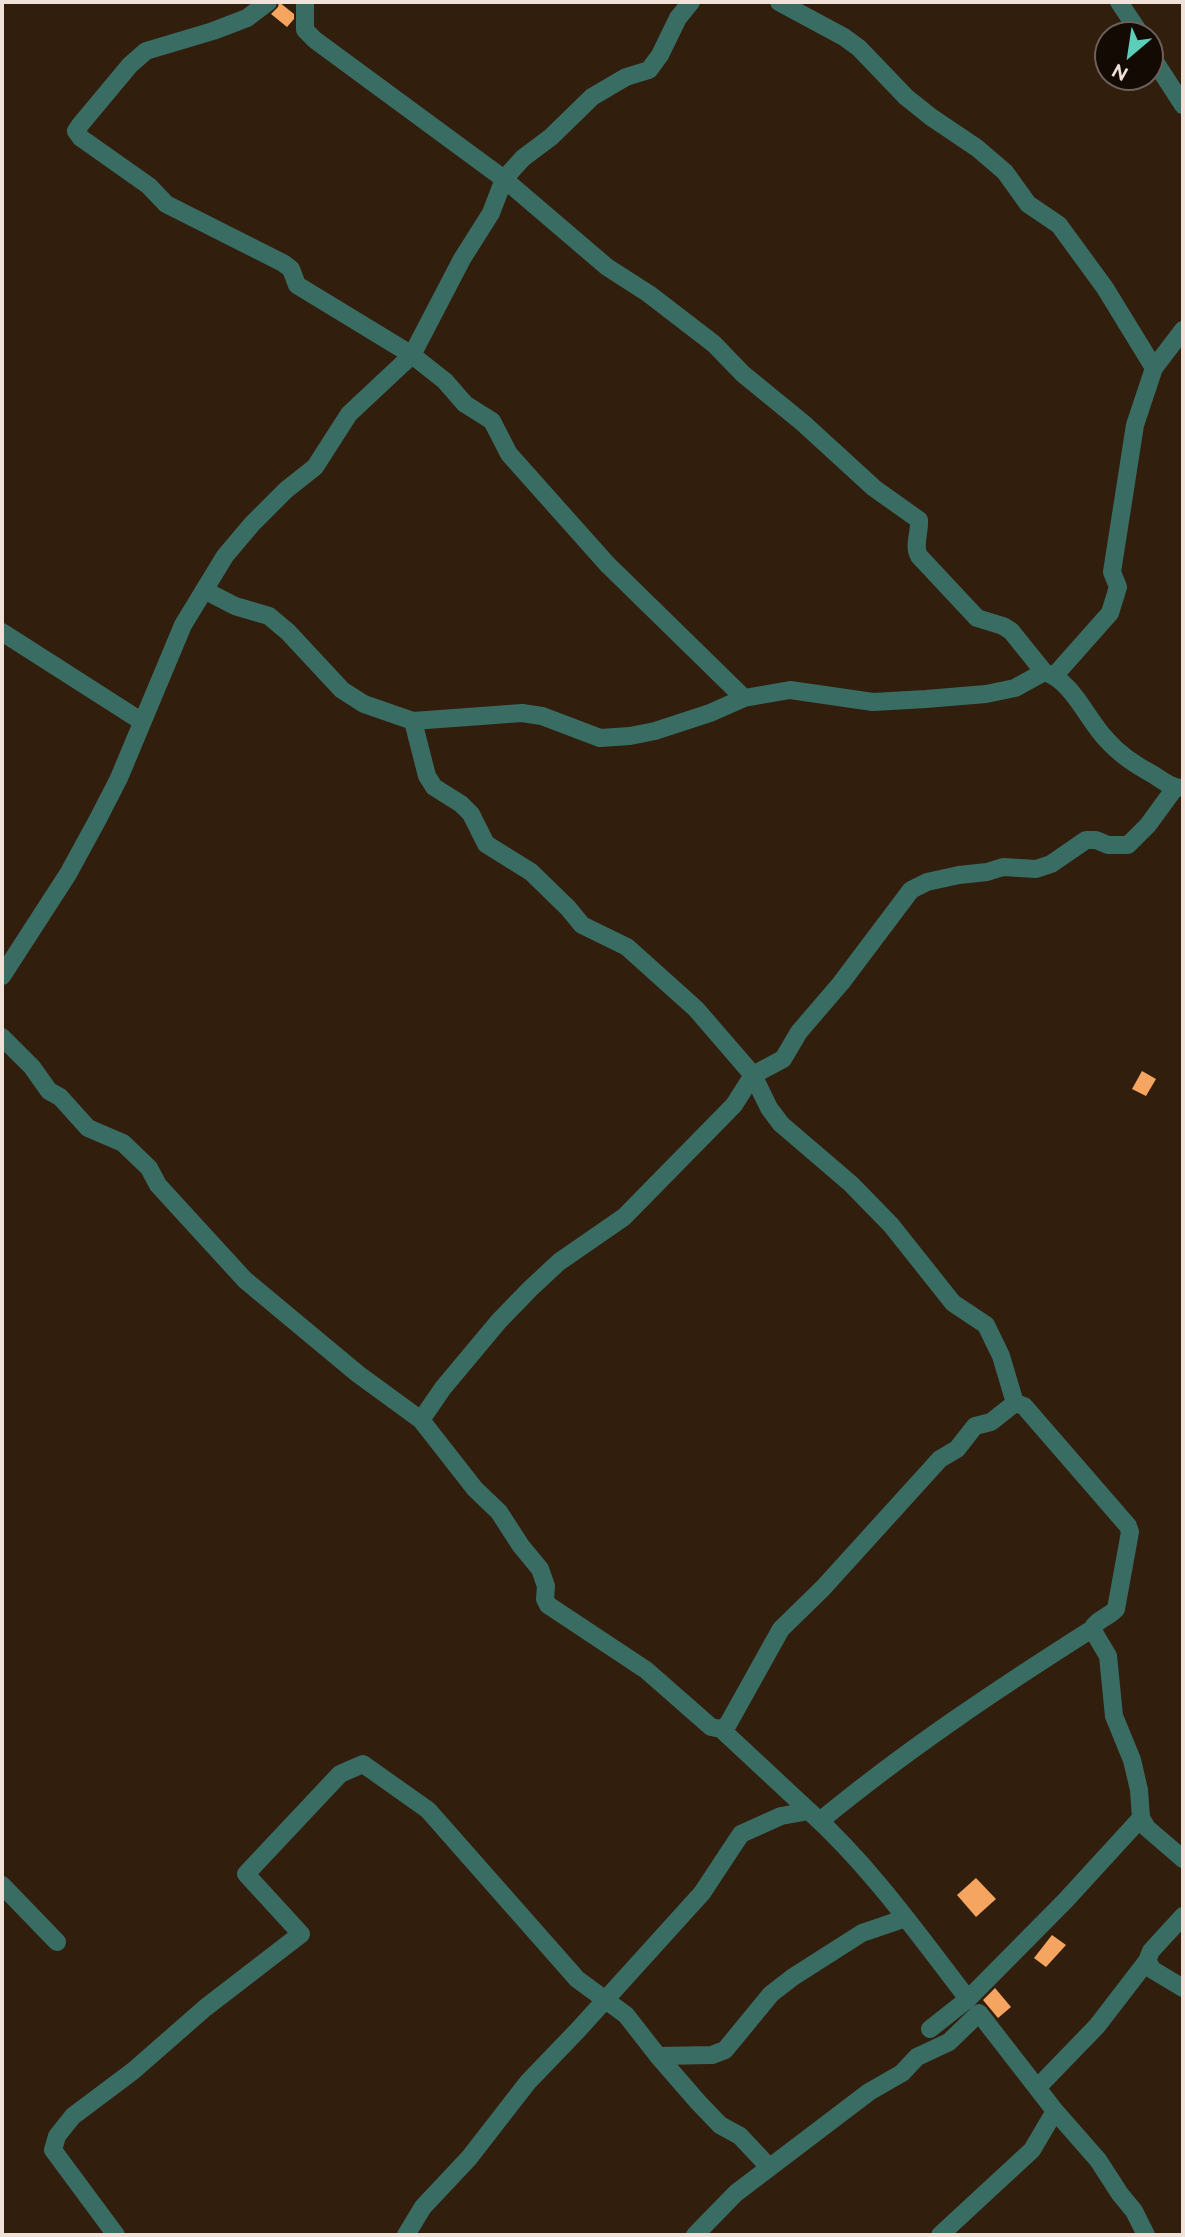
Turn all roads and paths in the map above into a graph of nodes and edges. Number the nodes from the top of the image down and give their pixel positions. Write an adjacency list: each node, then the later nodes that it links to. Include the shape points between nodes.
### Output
1 (268, 2): 11 (street, via 247,18 146,51 76,131 166,204 284,263 297,285)
2 (305, 2): 9 (street, via 305,30 315,40)
3 (691, 2): 9 (street, via 649,70 626,77 592,97)
4 (779, 2): 12 (street, via 859,48 906,97 1005,172 1028,204 1059,225)
5 (1119, 2): 6 (street)
6 (1132, 21)
7 (1164, 76): 8 (street)
8 (1183, 105)
9 (505, 179): 11 (street, via 491,213); 15 (street, via 607,267 714,344 889,501 919,520 915,548 919,556 977,618 1011,631)
10 (1183, 330): 12 (street)
11 (412, 355): 13 (street, via 349,414 315,467 252,524); 16 (street, via 465,404 492,421 509,454 607,564)
12 (1154, 368): 15 (street, via 1135,425 1112,572 1118,587 1111,613)
13 (204, 590): 17 (street, via 183,625); 18 (street, via 269,616 342,690 365,704)
14 (2, 632): 17 (street)
15 (1049, 673): 16 (street, via 1015,688 938,698 873,702 790,690); 19 (street, via 1071,692 1107,740 1145,771)
16 (744, 698): 18 (street, via 631,736 600,738 522,713)
17 (141, 721): 20 (street, via 98,819)
18 (413, 721): 22 (street, via 427,776 434,787 471,814 486,844 531,872 582,925 627,947 650,966 696,1009)
19 (1179, 788): 22 (street, via 1128,845 1086,840 1036,869 1003,867 927,882 911,890 799,1032 783,1059)
20 (2, 976)
21 (2, 1037): 24 (street, via 88,1128 122,1143 149,1168 158,1185 245,1280)
22 (754, 1075): 23 (street, via 781,1124 891,1225 953,1303 986,1325); 24 (street, via 734,1105 624,1217 559,1262 530,1289)
23 (1015, 1403): 25 (street, via 1024,1406 1128,1526 1116,1608); 26 (street, via 991,1422 975,1426 781,1629)
24 (421, 1420): 26 (street, via 499,1512 540,1569 546,1603 646,1670 711,1727)
25 (1092, 1629): 27 (street); 28 (street, via 1108,1656 1114,1716 1132,1760)
26 (721, 1729): 27 (street)
27 (815, 1816): 32 (street); 36 (street, via 781,1816 741,1834 702,1893)
28 (1141, 1818): 29 (street); 37 (street)
29 (1183, 1859)
30 (2, 1885): 33 (street)
31 (1183, 1916): 34 (street)
32 (906, 1918): 37 (street); 39 (street, via 862,1933 793,1977 771,1994 725,2050 712,2055)
33 (57, 1942)
34 (1147, 1961): 35 (street, via 1153,1970); 40 (street, via 1097,2026)
35 (1183, 1988)
36 (606, 1998): 39 (street, via 626,2015); 43 (street, via 577,1979 428,1811 363,1764 340,1774 246,1874 301,1934 73,2116 57,2136 53,2150); 44 (street, via 528,2082 469,2158 423,2207)
37 (968, 1999): 38 (street)
38 (930, 2029)
39 (657, 2056): 42 (street, via 720,2125 740,2136)
40 (1038, 2087): 41 (street); 42 (street, via 979,2013 949,2042 917,2057 902,2073 869,2092)
41 (1055, 2111): 46 (street, via 1032,2150); 47 (street, via 1098,2160)
42 (769, 2167): 45 (street)
43 (116, 2235)
44 (406, 2235)
45 (695, 2235)
46 (940, 2235)
47 (1146, 2235)

